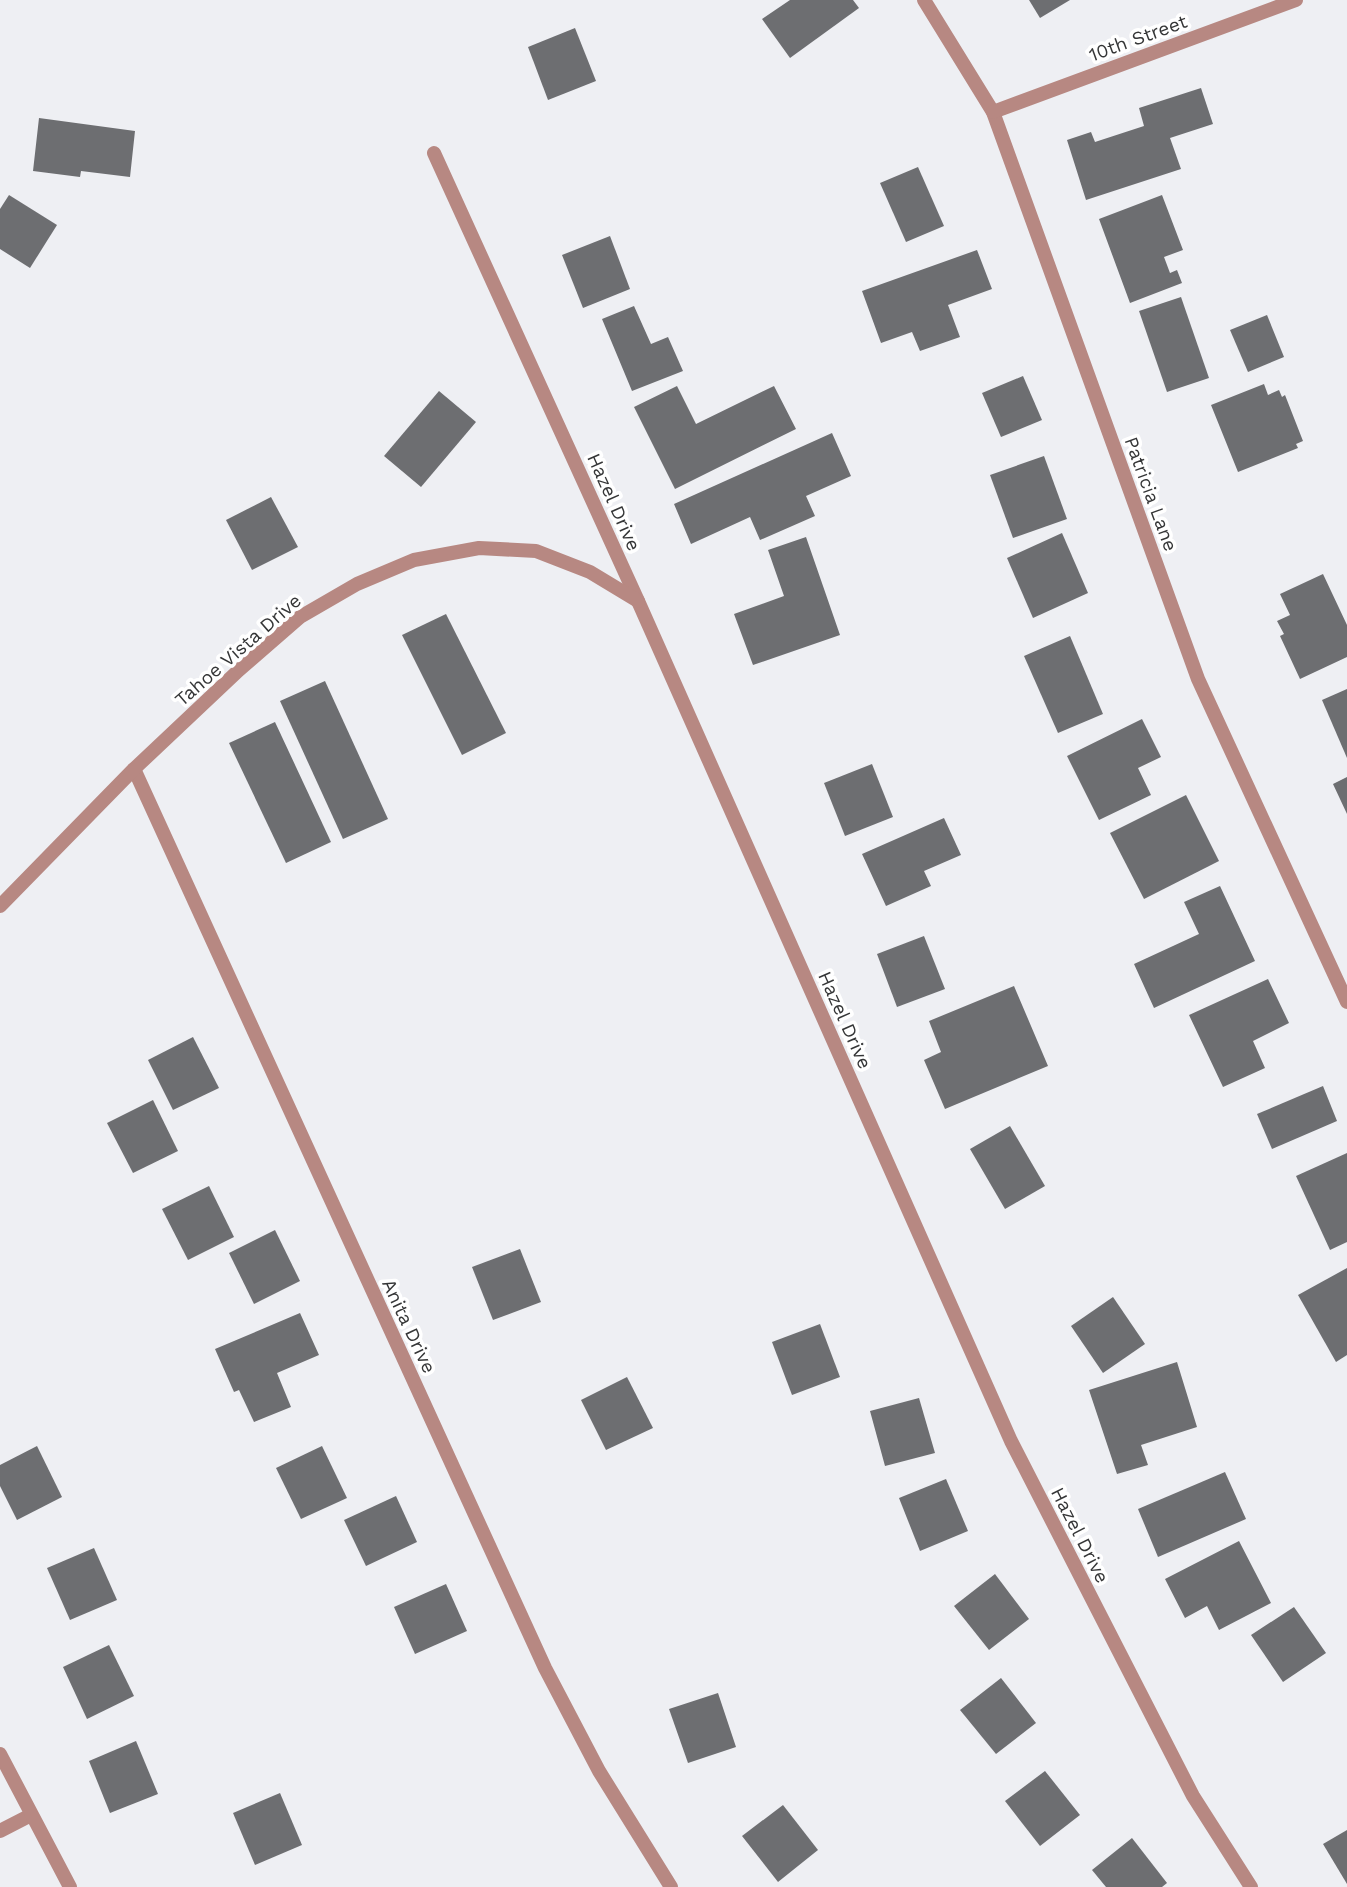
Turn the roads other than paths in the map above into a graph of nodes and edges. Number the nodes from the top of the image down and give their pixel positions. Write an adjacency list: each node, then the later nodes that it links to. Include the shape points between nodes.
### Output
1 (923, 0): 3 (street, Patricia Lane)
2 (1296, 0): 3 (street, 10th Street)
3 (993, 112): 8 (street, Patricia Lane, via 1198,679)
4 (435, 153): 5 (street, Hazel Drive)
5 (638, 601): 6 (street, Tahoe Vista Drive, via 590,572 537,551 479,548 414,560 358,584 300,617); 14 (street, Hazel Drive, via 1011,1441 1193,1796)
6 (134, 769): 7 (street, Tahoe Vista Drive); 13 (street, Anita Drive, via 545,1668 599,1771)
7 (0, 906)
8 (1347, 1002)
9 (0, 1754): 10 (street)
10 (31, 1815): 11 (street); 12 (street)
11 (0, 1831)
12 (70, 1887)
13 (671, 1887)
14 (1251, 1887)

